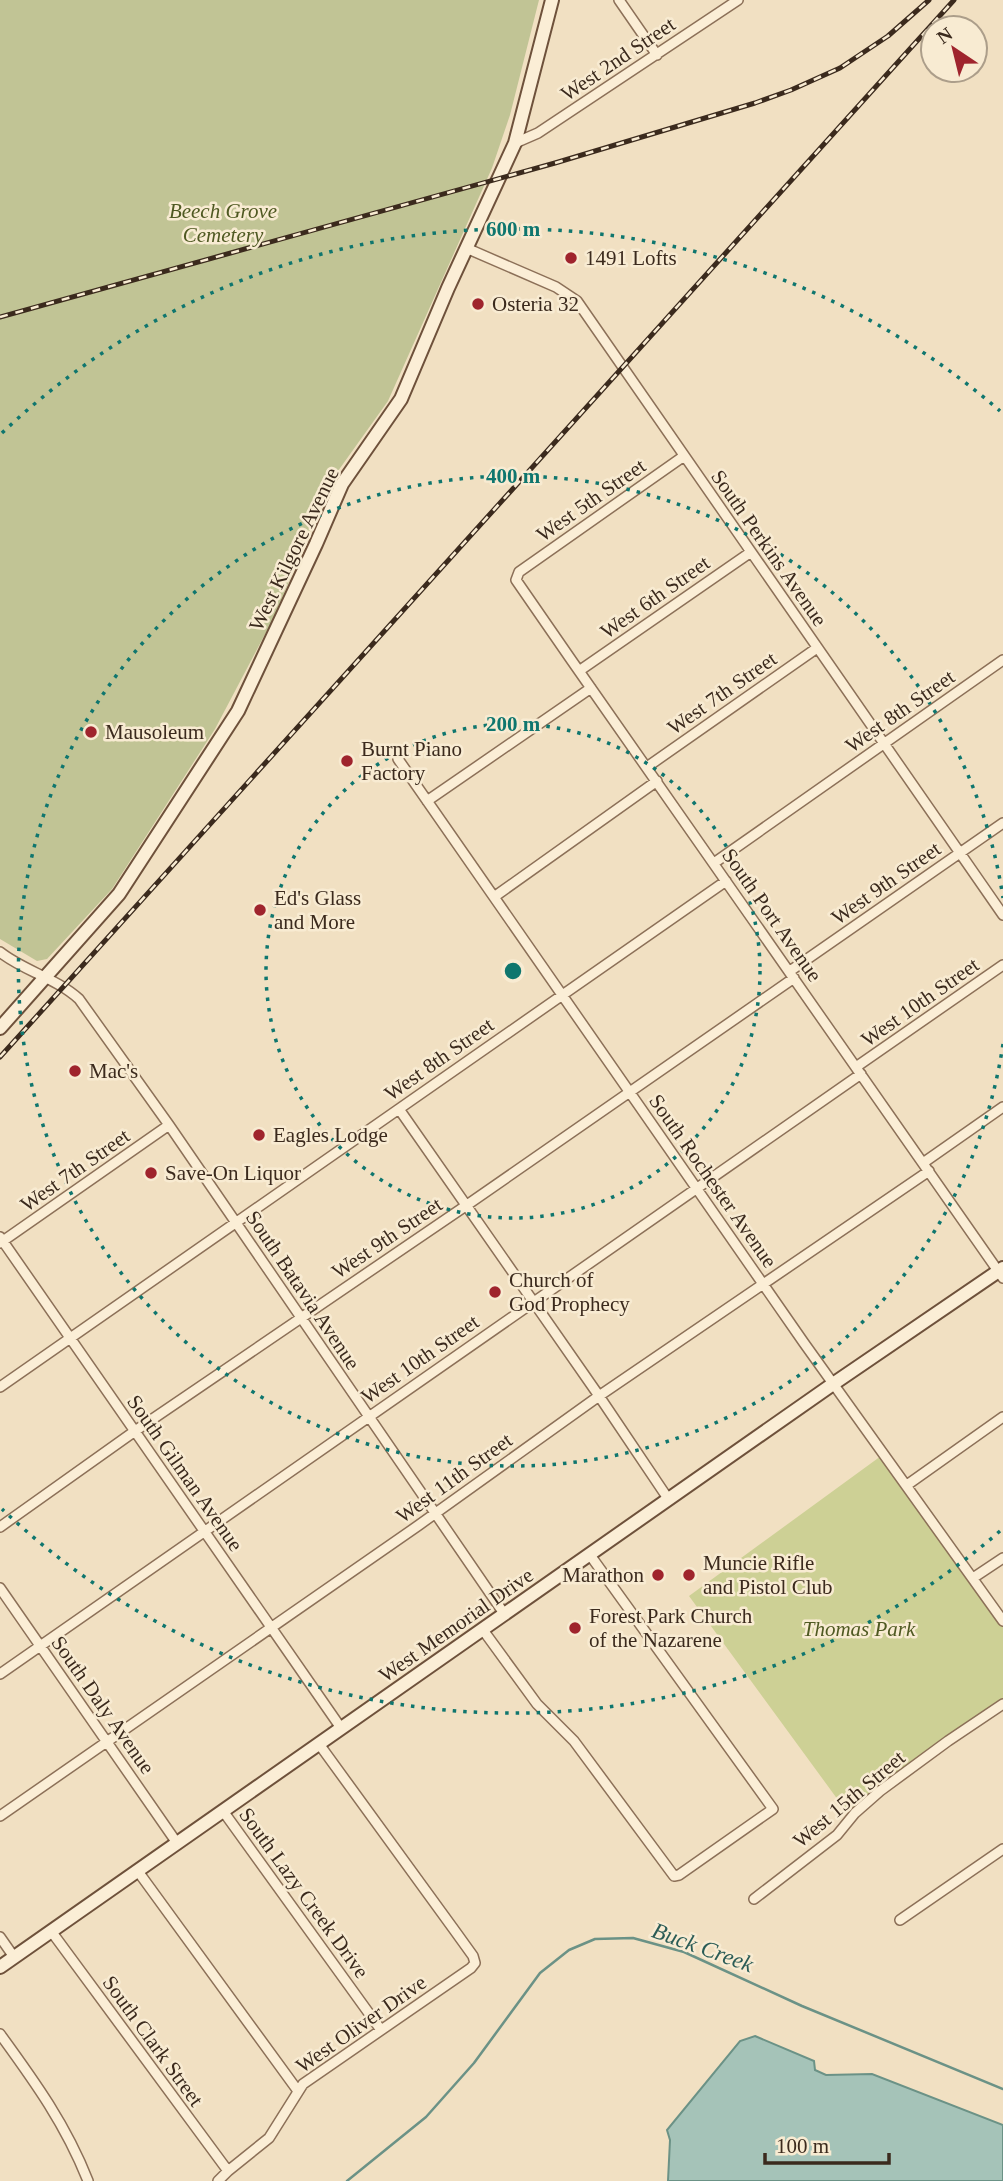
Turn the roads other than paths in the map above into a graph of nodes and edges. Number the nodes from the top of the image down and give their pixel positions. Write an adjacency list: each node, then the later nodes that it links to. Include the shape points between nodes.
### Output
1 (552, 0): 5 (main road, West Kilgore Avenue)
2 (619, 0): 4 (street)
3 (738, 0): 4 (street, West 2nd Street)
4 (657, 55): 5 (street, West 2nd Street)
5 (516, 143): 6 (main road, West Kilgore Avenue)
6 (466, 248): 7 (street, South Perkins Avenue, via 556,286 577,301); 28 (main road, West Kilgore Avenue, via 401,399 342,484 238,711 119,894)
7 (684, 456): 8 (street, South Perkins Avenue); 9 (street, West 5th Street)
8 (751, 552): 10 (street, South Perkins Avenue); 12 (street, West 6th Street)
9 (519, 572): 12 (street, South Port Avenue, via 516,579)
10 (817, 648): 14 (street, South Perkins Avenue); 16 (street, West 7th Street)
11 (1003, 660): 14 (street, West 8th Street)
12 (579, 671): 13 (street, South Port Avenue)
13 (591, 688): 16 (street, South Port Avenue); 18 (street)
14 (884, 744): 20 (street, South Perkins Avenue); 21 (street, West 8th Street)
15 (398, 760): 18 (street, South Rochester Avenue)
16 (647, 767): 17 (street, South Port Avenue)
17 (657, 781): 21 (street, South Port Avenue); 23 (street)
18 (427, 801): 23 (street, South Rochester Avenue)
19 (1003, 823): 20 (street, West 9th Street)
20 (960, 853): 24 (street, South Perkins Avenue); 27 (street, West 9th Street)
21 (714, 863): 22 (street, South Port Avenue)
22 (726, 881): 27 (street, South Port Avenue); 29 (street, West 8th Street)
23 (494, 897): 29 (street, South Rochester Avenue)
24 (1003, 915)
25 (0, 951): 28 (street)
26 (1003, 965): 31 (street, West 10th Street)
27 (792, 975): 31 (street, South Port Avenue); 32 (street, West 9th Street)
28 (46, 978): 30 (main road, West Kilgore Avenue); 35 (street, South Batavia Avenue, via 79,999)
29 (562, 995): 32 (street, South Rochester Avenue); 34 (street, West 8th Street)
30 (0, 1028)
31 (859, 1071): 36 (street, South Port Avenue); 37 (street, West 10th Street)
32 (629, 1092): 37 (street, South Rochester Avenue); 38 (street, West 9th Street)
33 (1003, 1108): 36 (street, West 11th Street)
34 (399, 1109): 38 (street); 39 (street, West 8th Street)
35 (169, 1125): 39 (street, South Batavia Avenue); 40 (street, West 7th Street)
36 (926, 1167): 41 (street, South Port Avenue); 42 (street, West 11th Street)
37 (697, 1188): 42 (street, South Rochester Avenue); 43 (street, West 10th Street)
38 (467, 1205): 43 (street); 44 (street, West 9th Street)
39 (235, 1222): 44 (street, South Batavia Avenue); 45 (street, West 8th Street)
40 (1, 1241): 45 (street, South Gilman Avenue)
41 (1002, 1272): 46 (main road, West Memorial Drive)
42 (763, 1283): 46 (street, South Rochester Avenue); 48 (street, West 11th Street)
43 (534, 1302): 48 (street); 49 (street, West 10th Street)
44 (300, 1317): 49 (street, South Batavia Avenue); 51 (street, West 9th Street)
45 (70, 1338): 47 (street, West 8th Street); 51 (street, South Gilman Avenue)
46 (833, 1384): 52 (street, South Rochester Avenue); 53 (main road, West Memorial Drive)
47 (0, 1387)
48 (599, 1396): 53 (street); 54 (street, West 11th Street)
49 (368, 1416): 54 (street, South Batavia Avenue); 56 (street, West 10th Street)
50 (1003, 1416): 52 (street)
51 (135, 1431): 55 (street, West 9th Street); 56 (street, South Gilman Avenue)
52 (907, 1485): 59 (street, South Rochester Avenue)
53 (669, 1500): 57 (main road, West Memorial Drive)
54 (436, 1513): 61 (street, South Batavia Avenue); 63 (street, West 11th Street)
55 (0, 1527)
56 (204, 1530): 63 (street, South Gilman Avenue); 65 (street, West 10th Street)
57 (590, 1555): 61 (main road, West Memorial Drive); 64 (street, via 773,1809 679,1875 674,1876 574,1741 542,1710)
58 (1003, 1558): 59 (street)
59 (974, 1578): 62 (street, South Rochester Avenue)
60 (0, 1588): 65 (street, South Daly Avenue)
61 (505, 1615): 64 (main road, West Memorial Drive)
62 (1003, 1621)
63 (272, 1628): 68 (street, South Gilman Avenue); 69 (street, West 11th Street)
64 (483, 1630): 68 (main road, West Memorial Drive)
65 (40, 1645): 66 (street, West 10th Street); 69 (street, South Daly Avenue)
66 (0, 1674)
67 (1003, 1704): 76 (street, West 15th Street, via 880,1791 837,1835)
68 (341, 1728): 70 (main road, West Memorial Drive)
69 (107, 1741): 72 (street, West 11th Street); 73 (street, South Daly Avenue)
70 (319, 1744): 71 (main road, West Memorial Drive); 82 (street, West Oliver Drive, via 475,1963)
71 (223, 1811): 73 (main road, West Memorial Drive); 82 (street, South Lazy Creek Drive)
72 (0, 1816)
73 (177, 1843): 75 (main road, West Memorial Drive)
74 (1003, 1849): 77 (street)
75 (137, 1870): 78 (main road, West Memorial Drive); 84 (street)
76 (754, 1899)
77 (900, 1920)
78 (51, 1931): 80 (main road, West Memorial Drive); 85 (street, South Clark Street)
79 (0, 1937): 80 (street)
80 (14, 1958): 81 (main road, West Memorial Drive)
81 (0, 1967)
82 (381, 2030): 84 (street, West Oliver Drive)
83 (2, 2041): 86 (street, via 45,2095)
84 (298, 2091): 85 (street, West Oliver Drive, via 269,2138)
85 (228, 2171): 87 (street, West Oliver Drive)
86 (88, 2181)
87 (218, 2181)

